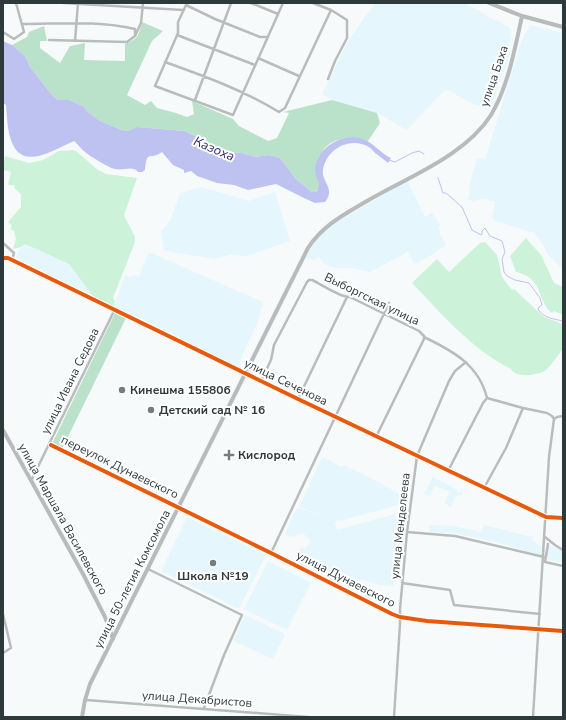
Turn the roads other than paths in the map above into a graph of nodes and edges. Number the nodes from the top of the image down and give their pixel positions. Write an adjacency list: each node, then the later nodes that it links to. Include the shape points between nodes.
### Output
1 (16, 3): 18 (street)
2 (63, 3): 3 (street)
3 (78, 3): 11 (street); 17 (street)
4 (143, 3): 11 (street)
5 (231, 3): 16 (street)
6 (251, 3): 14 (street)
7 (283, 3): 14 (street)
8 (313, 3): 13 (street)
9 (489, 3): 15 (main road)
10 (187, 4): 12 (street); 16 (street)
11 (142, 8): 12 (street); 22 (street, via 141,22)
12 (183, 10): 21 (street, via 178,22)
13 (331, 10): 31 (street); 32 (street, via 347,20 347,38)
14 (278, 14): 23 (street)
15 (522, 16): 19 (main road); 35 (main road, улица Баха, via 508,75 492,114 482,128 445,158)
16 (224, 22): 23 (street, via 260,37); 26 (street)
17 (76, 23): 18 (street); 22 (street, via 127,27 134,29); 25 (street)
18 (22, 24): 20 (street, via 24,32 14,39)
19 (563, 27)
20 (3, 32)
21 (177, 35): 26 (street); 28 (street)
22 (135, 36): 25 (street, via 127,42)
23 (268, 37): 27 (street)
24 (49, 40): 25 (street)
25 (76, 41)
26 (213, 48): 29 (street); 30 (street)
27 (258, 58): 29 (street); 31 (street)
28 (165, 62): 30 (street); 34 (street, via 155,86)
29 (255, 65): 33 (street)
30 (203, 76): 33 (street); 34 (street)
31 (299, 76): 33 (street, via 285,108 279,112)
32 (328, 79)
33 (242, 92): 34 (street, via 233,115)
34 (195, 100)
35 (333, 222): 45 (main road, улица 50-летия Комсомола, via 320,232 308,248)
36 (3, 244): 38 (street, via 14,253)
37 (3, 258): 38 (street, улица Сеченова)
38 (12, 260): 41 (street, улица Сеченова)
39 (347, 297): 42 (street, Выборгская улица); 46 (street, Выборгская улица, via 309,280 274,346 271,360); 48 (street)
40 (389, 303): 42 (street)
41 (115, 309): 45 (street, улица Сеченова); 58 (street, улица Ивана Седова)
42 (385, 313): 43 (street, Выборгская улица, via 419,331); 51 (street)
43 (424, 338): 44 (street, Выборгская улица); 54 (street)
44 (466, 362): 47 (street, Выборгская улица, via 479,377); 56 (street, улица Менделеева, via 455,371 449,381)
45 (245, 373): 46 (street, улица Сеченова); 60 (main road, улица 50-летия Комсомола)
46 (261, 381): 48 (street, улица Сеченова)
47 (487, 398): 49 (street); 57 (street)
48 (298, 399): 51 (street, улица Сеченова)
49 (523, 408): 52 (street, via 547,413); 59 (street, via 506,448)
50 (563, 416): 52 (street)
51 (336, 417): 54 (street, улица Сеченова); 67 (street)
52 (554, 419): 61 (street)
53 (3, 430): 58 (main road, улица Маршала Василевского)
54 (376, 437): 56 (street, улица Сеченова)
55 (52, 445): 60 (street, переулок Дунаевского)
56 (417, 456): 57 (street, улица Сеченова); 63 (street, улица Менделеева)
57 (448, 471): 59 (street, улица Сеченова)
58 (31, 481): 77 (main road, улица Маршала Василевского, via 105,617)
59 (484, 488): 61 (street, улица Сеченова)
60 (180, 507): 67 (street, улица Дунаевского); 70 (main road, улица 50-летия Комсомола)
61 (546, 517): 62 (street, улица Сеченова); 64 (street)
62 (563, 518)
63 (407, 532): 68 (street, via 456,536); 71 (street, улица Менделеева)
64 (545, 537): 66 (street); 68 (street)
65 (548, 544): 69 (street, via 546,562)
66 (563, 550)
67 (271, 553): 74 (street, улица Дунаевского)
68 (544, 557): 73 (street)
69 (563, 566)
70 (148, 569): 77 (main road, улица 50-летия Комсомола); 80 (street, via 242,615)
71 (402, 583): 73 (street, via 450,590 454,605); 74 (street, улица Менделеева)
72 (3, 614): 78 (street, via 11,646)
73 (540, 614): 75 (street)
74 (400, 617): 75 (street, улица Дунаевского); 83 (street, улица Менделеева)
75 (540, 630): 76 (street, улица Дунаевского); 84 (street)
76 (563, 631)
77 (113, 639): 79 (main road, улица 50-летия Комсомола, via 90,684)
78 (3, 652)
79 (85, 700): 80 (street, улица Декабристов); 81 (main road, улица 50-летия Комсомола)
80 (204, 709): 82 (street, улица Декабристов)
81 (82, 717)
82 (308, 717)
83 (394, 717)
84 (533, 717)

